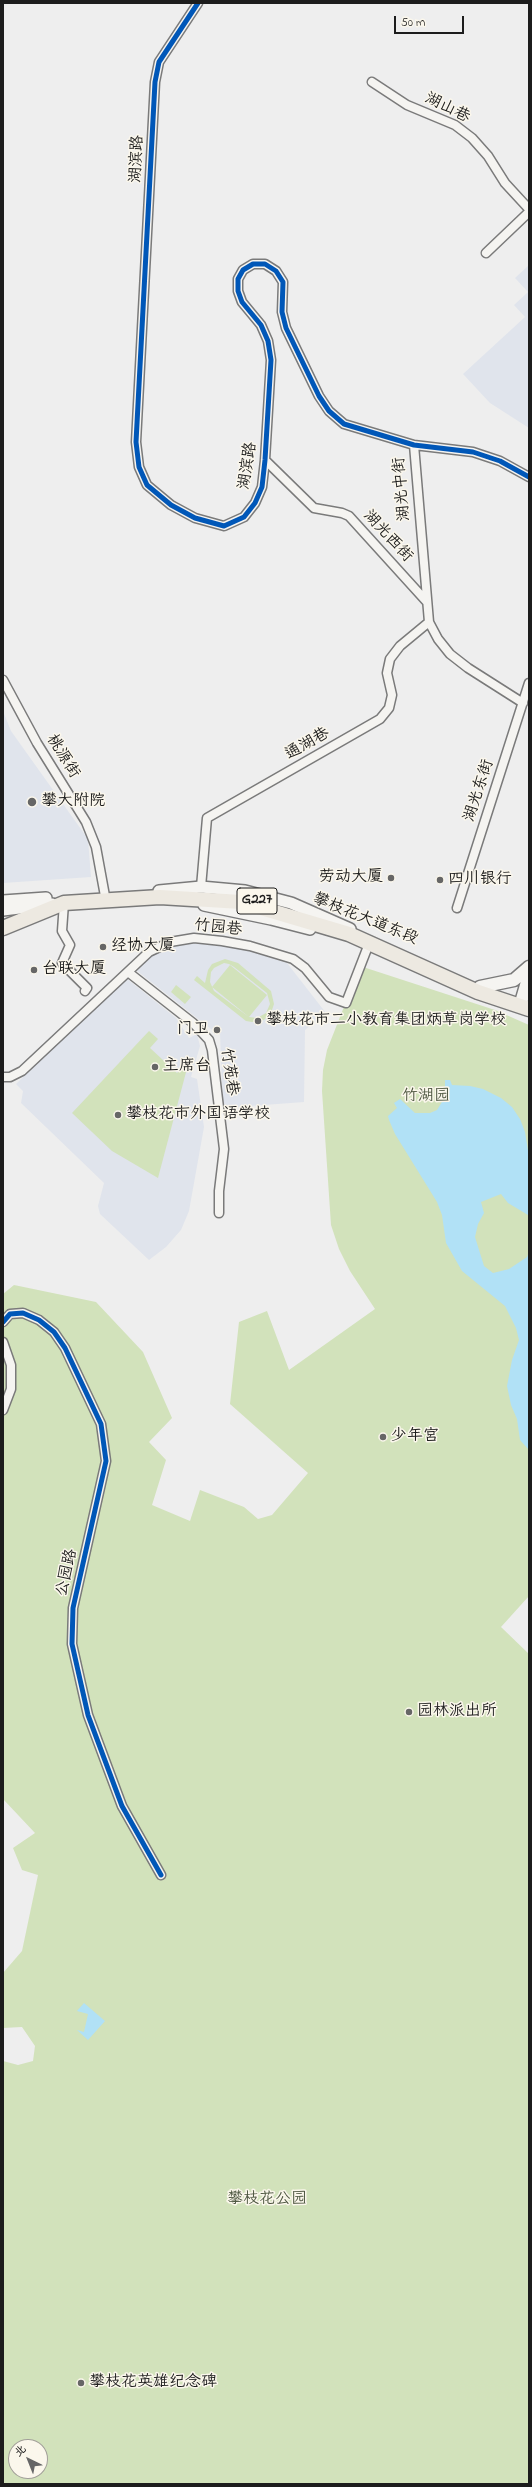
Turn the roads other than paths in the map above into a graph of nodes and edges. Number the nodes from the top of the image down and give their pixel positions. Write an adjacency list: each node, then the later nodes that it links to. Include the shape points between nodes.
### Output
1 (198, 3): 7 (street, 湖滨路, via 159,62 155,82 136,442 139,467 147,485 171,505 195,518 224,526 244,517 255,503 262,487)
2 (372, 82): 3 (street, 湖山巷, via 407,105 455,126 472,138 488,156 505,183)
3 (529, 208)
4 (529, 212): 5 (street)
5 (486, 253)
6 (414, 445): 7 (street, 湖滨路, via 361,431 344,424 329,411 286,328 282,312 283,282 276,271 266,264 253,264 243,270 238,280 238,290 242,302 261,325 268,341 271,360); 8 (street, 湖滨路, via 474,452 500,461); 9 (street, 湖光中街)
7 (265, 460): 9 (street, 湖光西街, via 314,508 342,512 349,516)
8 (529, 476)
9 (427, 602): 10 (street, 湖光中街)
10 (429, 622): 13 (street, via 450,654); 14 (street, 通湖巷, via 400,646 390,659 388,673 392,695 389,708 380,720 207,818)
11 (3, 680): 16 (street, 桃源街, via 37,743 86,822 96,847)
12 (529, 683): 13 (street, 湖光东街)
13 (523, 703): 20 (street, 湖光东街)
14 (201, 887): 15 (street, G227); 24 (street, G227, via 245,891 291,903)
15 (160, 894): 16 (highway, 攀枝花大道东段 / G227); 17 (highway, 攀枝花大道东段 / G227); 24 (highway, 攀枝花大道东段 / G227, via 241,902)
16 (105, 896): 17 (highway, 攀枝花大道东段 / G227)
17 (63, 900): 18 (street); 19 (highway, G227); 23 (highway, G227); 30 (street, via 62,931 70,945 62,963 87,988)
18 (3, 901)
19 (42, 906): 21 (street); 22 (highway, G227)
20 (457, 908)
21 (3, 910)
22 (3, 921)
23 (3, 928)
24 (350, 932): 25 (highway, 攀枝花大道东段 / G227)
25 (370, 942): 27 (street, 竹园巷, via 346,1003 329,997 305,968 293,960 250,946 222,941 194,938 170,942 149,952); 29 (highway, 攀枝花大道东段 / G227); 31 (highway, 攀枝花大道东段 / G227, via 478,992)
26 (529, 967): 29 (main road, via 514,980)
27 (128, 972): 32 (street, 竹园巷, via 22,1071 10,1077); 33 (street, 竹苑巷, via 192,1023 209,1040 224,1149)
28 (529, 975): 31 (main road)
29 (480, 987): 31 (highway, 攀枝花大道东段 / G227)
30 (85, 991)
31 (525, 1004)
32 (3, 1077)
33 (219, 1213)
34 (3, 1322): 37 (street, 公园路, via 10,1314 23,1313 39,1320 54,1332 65,1348 101,1424 106,1461 74,1608 72,1644 88,1715 122,1806)
35 (3, 1342): 36 (street, via 11,1365 11,1389)
36 (3, 1410)
37 (162, 1875)

